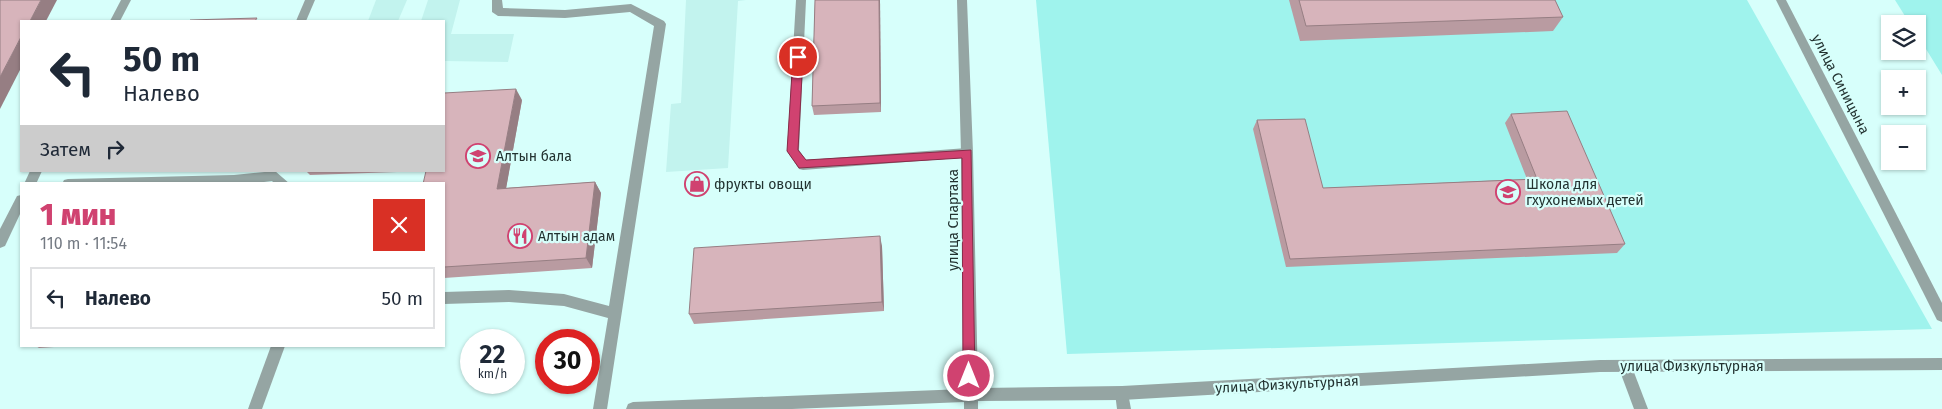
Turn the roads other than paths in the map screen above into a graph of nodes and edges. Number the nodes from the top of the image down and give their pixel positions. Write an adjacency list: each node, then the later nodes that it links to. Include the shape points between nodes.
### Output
1 (126, 0): 8 (street)
2 (310, 0): 9 (street)
3 (497, 0): 7 (street, via 498,12 565,14)
4 (801, 0): 10 (street, via 793,151 803,165)
5 (962, 0): 10 (street, улица Спартака)
6 (1781, 0): 18 (street, улица Синицына)
7 (631, 4): 17 (street, via 660,24)
8 (115, 20)
9 (301, 20)
10 (967, 153): 23 (street, улица Спартака)
11 (236, 176): 12 (street); 13 (street, via 274,176)
12 (110, 182)
13 (282, 182)
14 (20, 202): 15 (street)
15 (0, 242)
16 (445, 298): 17 (street, via 508,296 564,300)
17 (615, 314): 26 (street)
18 (1942, 316)
19 (279, 347): 25 (street)
20 (1942, 364): 21 (street, улица Физкультурная)
21 (1625, 366): 22 (street, улица Физкультурная); 30 (street)
22 (1122, 394): 23 (street, улица Физкультурная); 29 (street)
23 (969, 395): 24 (street, улица Физкультурная); 28 (street, улица Спартака)
24 (767, 406): 27 (street, улица Физкультурная)
25 (255, 409)
26 (600, 409)
27 (633, 409)
28 (971, 409)
29 (1124, 409)
30 (1641, 409)

